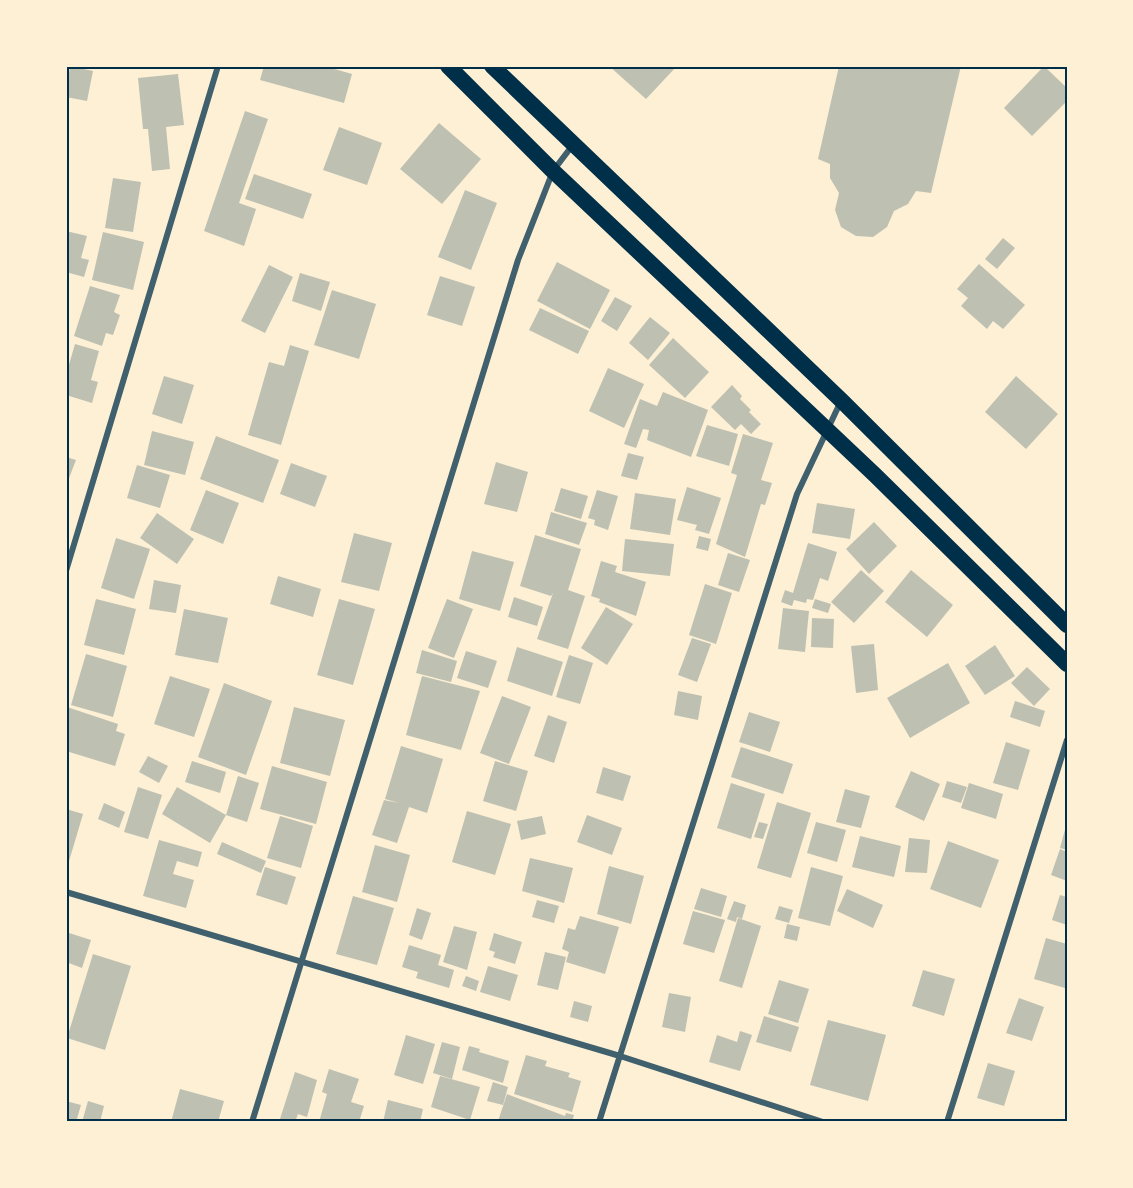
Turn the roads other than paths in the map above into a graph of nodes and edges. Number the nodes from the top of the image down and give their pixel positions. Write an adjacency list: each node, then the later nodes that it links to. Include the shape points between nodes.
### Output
1 (218, 66): 8 (street)
2 (448, 66): 5 (highway)
3 (492, 66): 4 (highway)
4 (572, 146): 5 (street); 6 (highway)
5 (553, 171): 7 (highway); 13 (street, via 518,260)
6 (842, 400): 7 (street); 9 (highway)
7 (826, 428): 10 (highway); 14 (street, via 797,494)
8 (66, 571)
9 (1067, 626)
10 (1067, 664)
11 (1067, 740): 18 (street)
12 (66, 892): 13 (street)
13 (302, 962): 14 (street); 15 (street)
14 (620, 1056): 16 (street); 17 (street)
15 (252, 1122)
16 (599, 1122)
17 (823, 1122)
18 (947, 1122)

